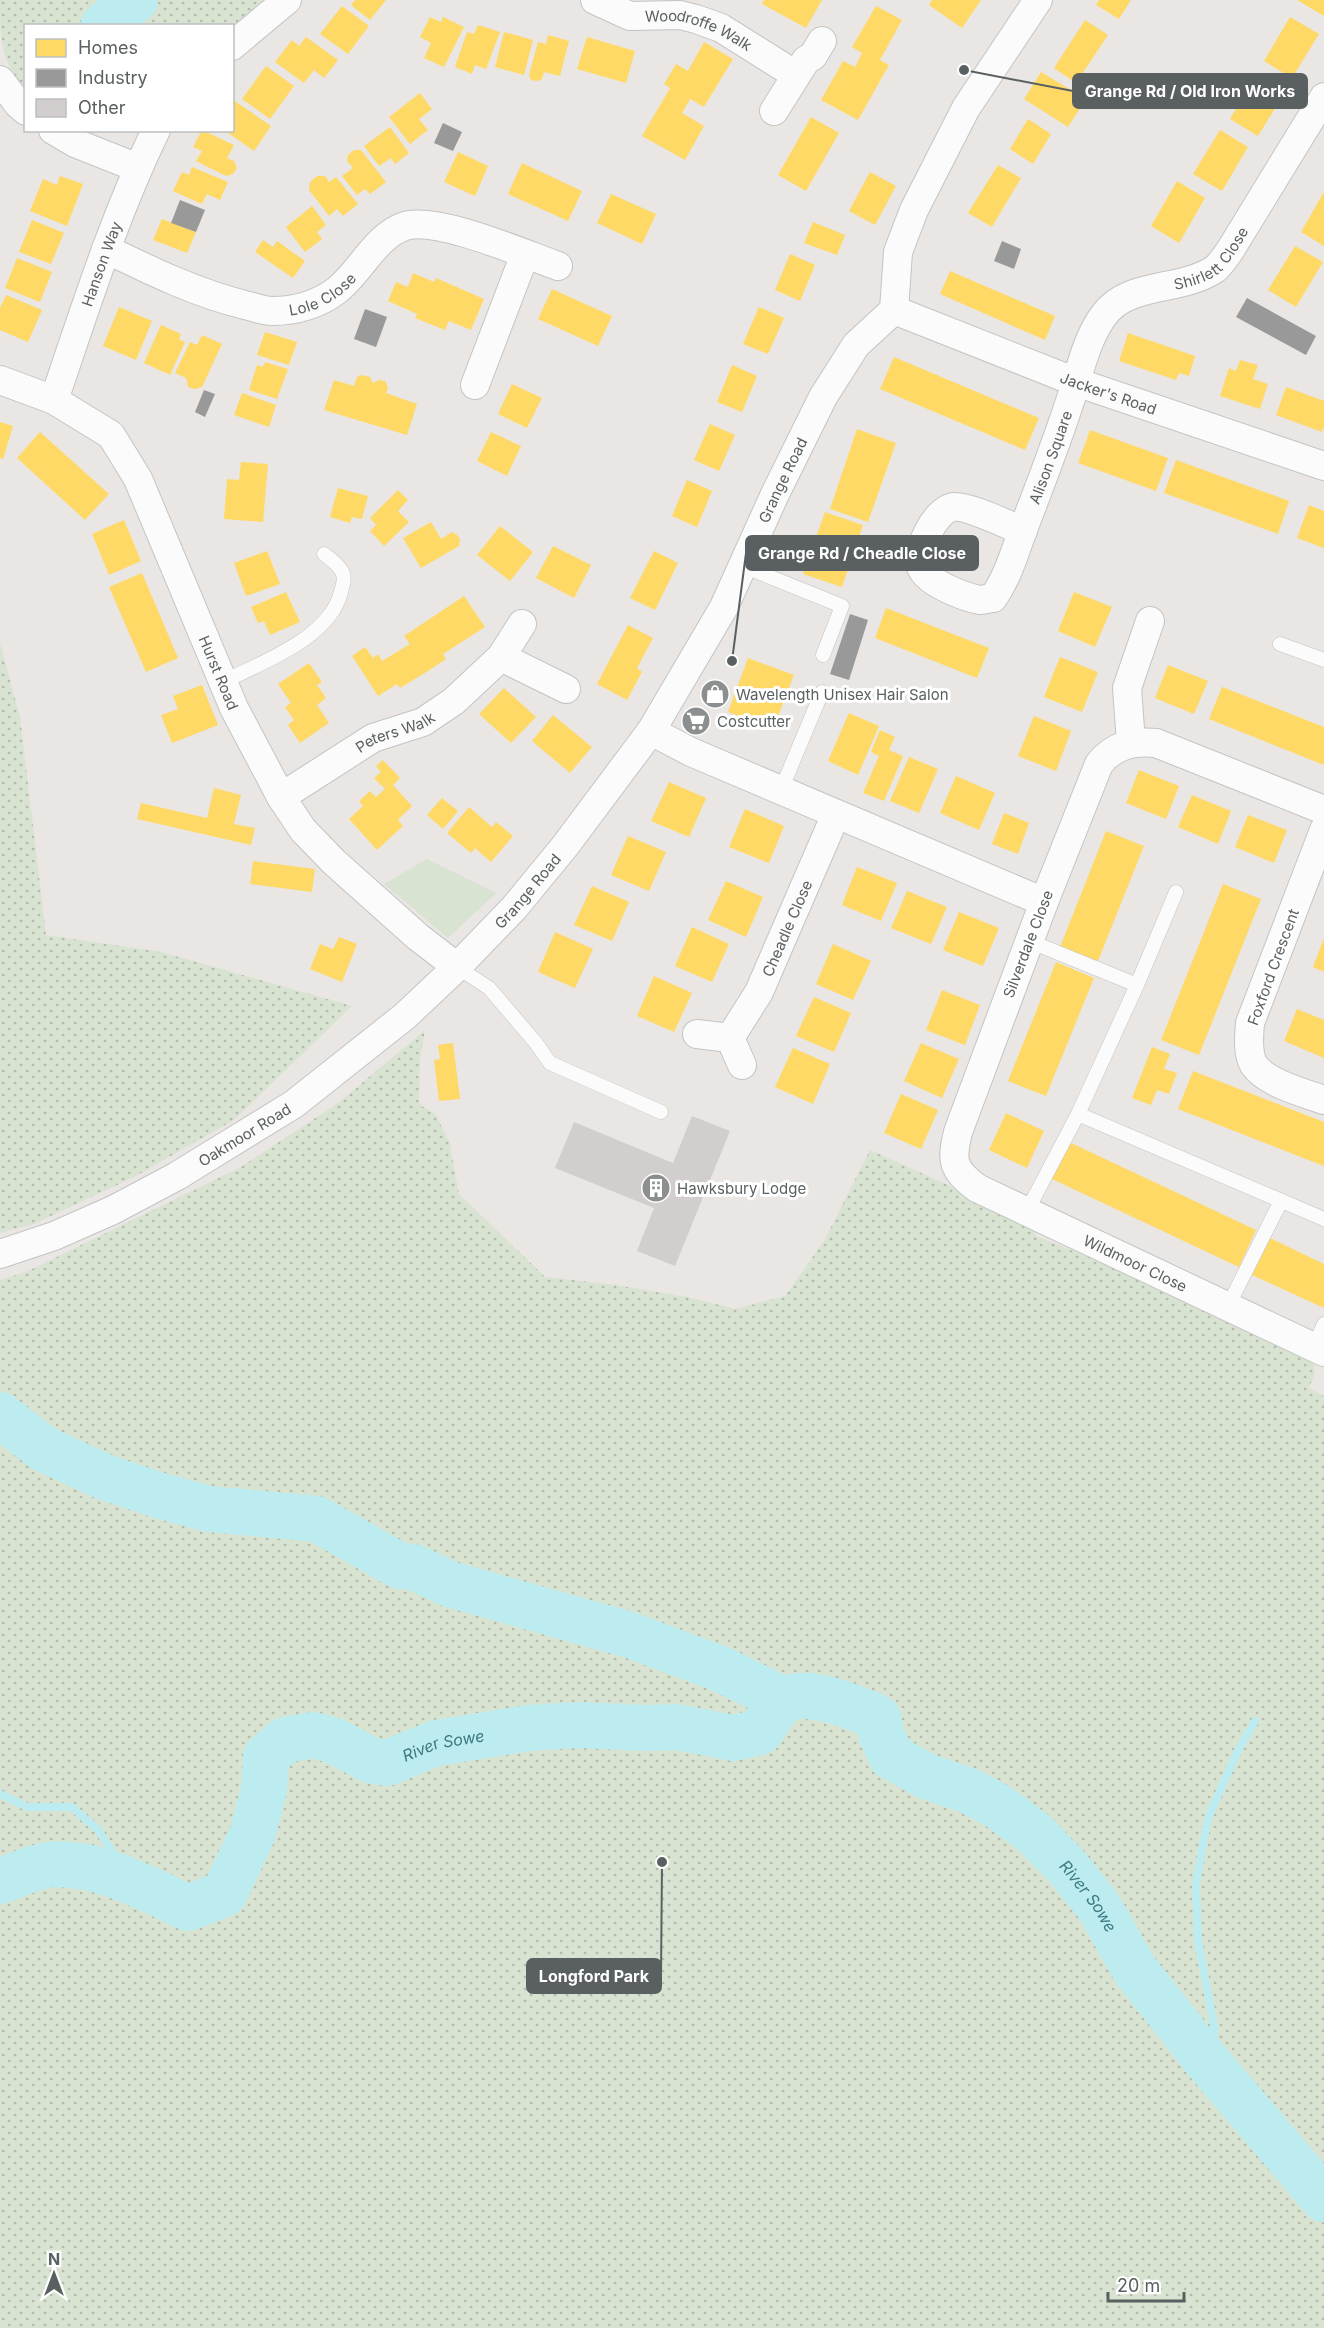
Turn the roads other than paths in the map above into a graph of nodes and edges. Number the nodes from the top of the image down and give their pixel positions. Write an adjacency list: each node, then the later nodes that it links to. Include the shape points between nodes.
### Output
1 (287, 0): 5 (street)
2 (595, 0): 6 (street, Woodroffe Walk, via 630,16 680,15 721,28)
3 (1038, 0): 17 (street, via 966,108 914,210 898,252)
4 (822, 41): 6 (street)
5 (234, 44)
6 (796, 75): 10 (street)
7 (0, 80): 9 (street)
8 (1324, 97): 19 (street, Shirlett Close, via 1216,269 1186,283 1121,297 1091,334)
9 (24, 109)
10 (774, 111)
11 (56, 132): 13 (street)
12 (155, 132): 13 (street, Hanson Way)
13 (138, 168): 14 (street, Hanson Way)
14 (106, 249): 15 (street, Lole Close, via 170,280 230,302 270,311 309,307 336,291 359,269 376,244 405,226 440,225); 21 (street, Hanson Way)
15 (525, 254): 16 (street, Lole Close); 20 (street)
16 (558, 266)
17 (894, 310): 19 (street, Jacker's Road); 25 (street, Grange Road, via 856,345 823,398)
18 (0, 380): 21 (street, Hurst Road)
19 (1076, 382): 22 (street, Jacker's Road); 23 (street, Alison Square)
20 (475, 385)
21 (54, 400): 32 (street, Hurst Road, via 111,435 132,471)
22 (1324, 466)
23 (1023, 531)
24 (324, 554): 32 (lane, via 341,570 344,580 340,597 325,622 300,643)
25 (743, 566): 29 (lane, via 842,606); 35 (street, Grange Road, via 724,607)
26 (1150, 621): 36 (street, via 1127,688)
27 (522, 624): 30 (street, Peters Walk)
28 (1280, 644): 31 (lane)
29 (823, 655)
30 (501, 657): 33 (street); 38 (street, Peters Walk, via 454,701 423,722 373,738)
31 (1324, 660)
32 (224, 682): 38 (street, Hurst Road)
33 (566, 689)
34 (822, 692): 37 (lane)
35 (651, 731): 37 (street); 45 (street, Grange Road, via 565,846 514,908)
36 (1131, 743): 39 (street, via 1156,743); 43 (street, Silverdale Close, via 1107,754 1099,764)
37 (781, 790): 40 (street)
38 (281, 797): 45 (street, Hurst Road, via 303,831 334,862)
39 (1324, 810)
40 (836, 814): 43 (street); 48 (street, Cheadle Close, via 759,992)
41 (1324, 830): 50 (street, Foxford Crescent, via 1250,1023 1249,1044 1253,1064 1271,1080)
42 (1176, 892): 46 (lane)
43 (1044, 902): 44 (street, Silverdale Close)
44 (1029, 941): 46 (lane); 53 (street, Silverdale Close, via 958,1132)
45 (457, 967): 51 (lane, via 489,988 550,1063); 57 (street, Oakmoor Road, via 352,1060 238,1141 114,1210)
46 (1137, 985): 52 (lane)
47 (697, 1034): 48 (street)
48 (730, 1038): 49 (street)
49 (742, 1065)
50 (1324, 1100)
51 (661, 1112)
52 (1078, 1114): 54 (lane); 55 (lane)
53 (954, 1163): 55 (street, Wildmoor Close, via 962,1177 976,1188)
54 (1281, 1201): 56 (lane); 58 (lane)
55 (1027, 1211): 58 (street, Wildmoor Close)
56 (1324, 1219)
57 (0, 1254)
58 (1228, 1306): 59 (street, Wildmoor Close)
59 (1321, 1341)

